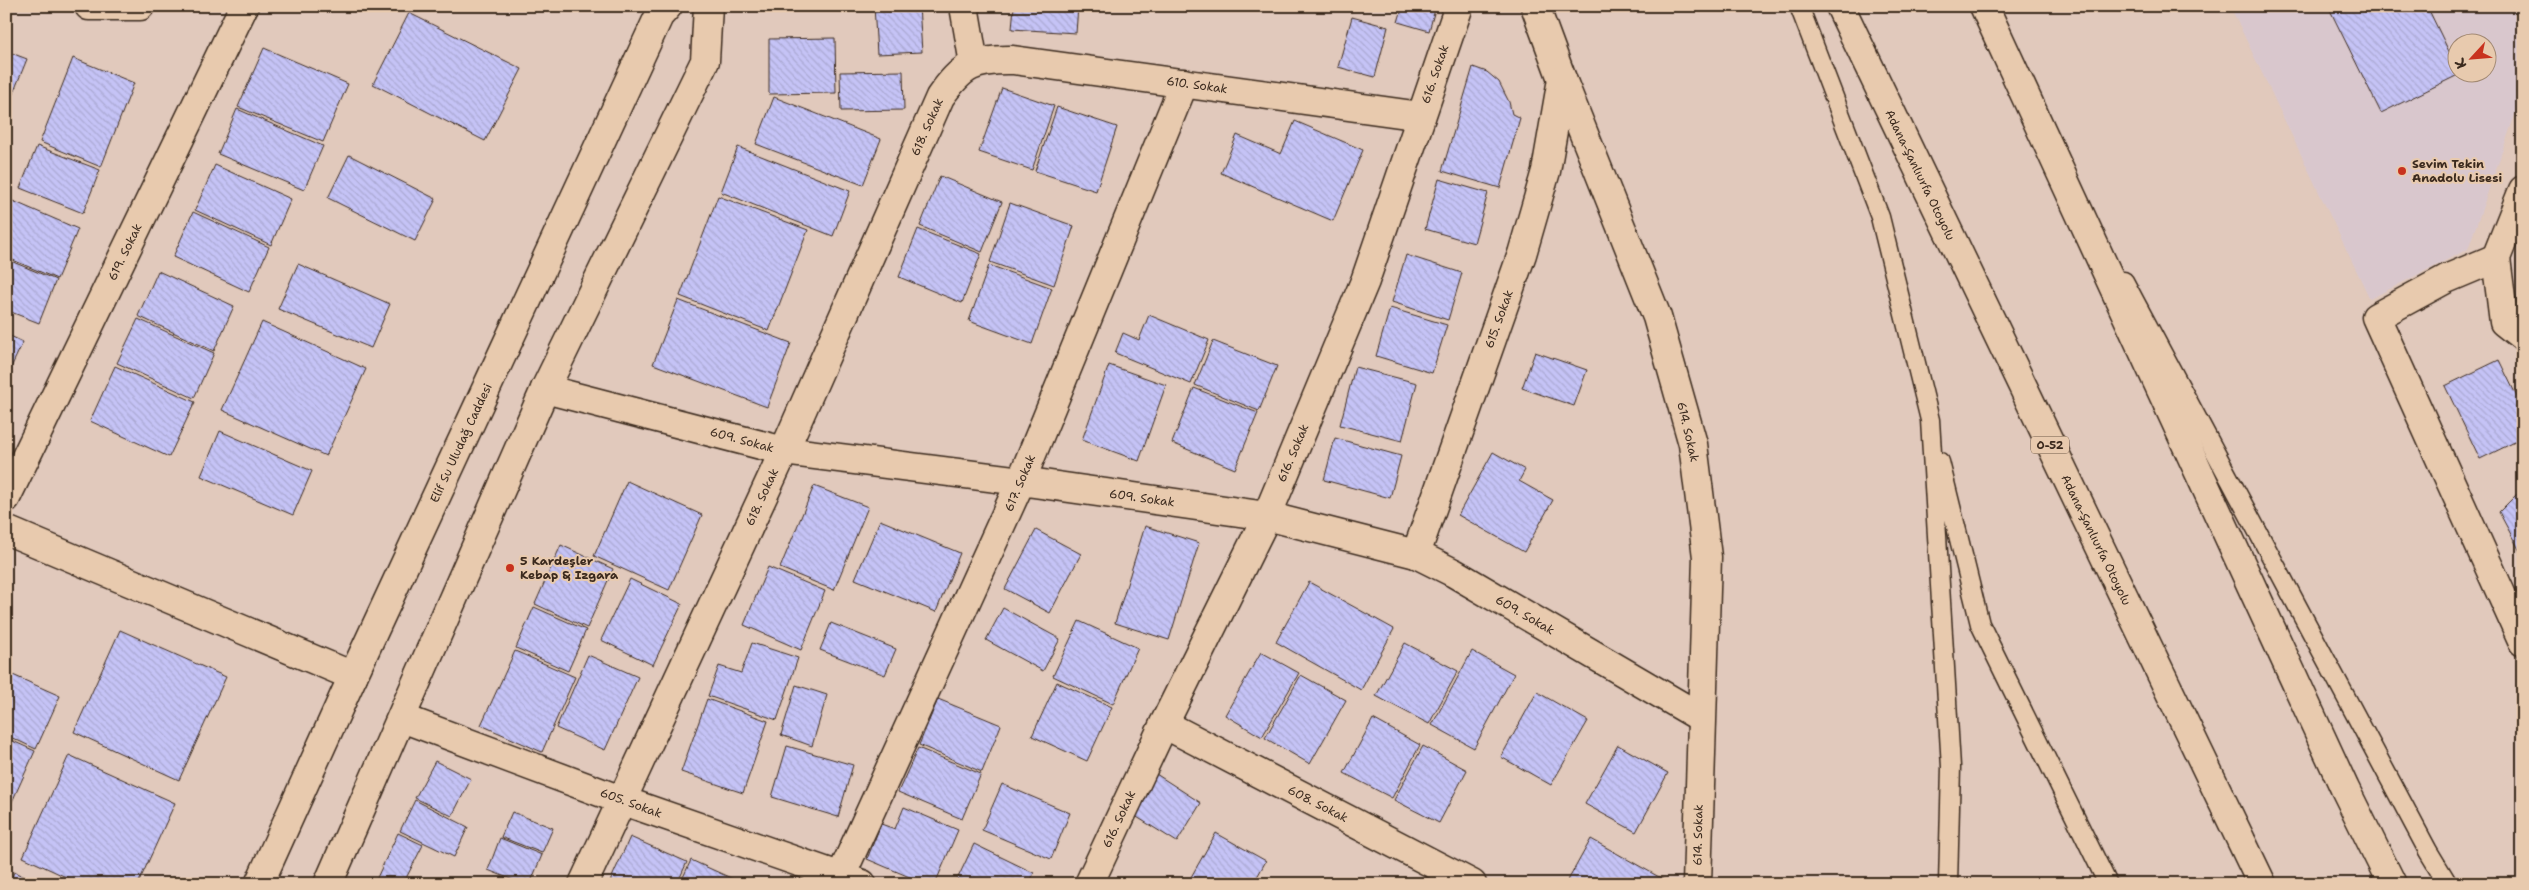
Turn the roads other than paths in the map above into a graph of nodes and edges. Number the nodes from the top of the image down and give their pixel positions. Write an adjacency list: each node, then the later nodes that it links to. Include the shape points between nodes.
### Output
1 (89, 6): 2 (main road)
2 (140, 6)
3 (244, 6): 24 (main road, 619. Sokak)
4 (668, 6): 29 (main road, Elif Su Uludağ Caddesi, via 659,16)
5 (708, 6): 20 (main road, via 705,61)
6 (964, 6): 12 (main road)
7 (1459, 6): 16 (main road, 616. Sokak)
8 (1535, 6): 13 (main road, 614. Sokak)
9 (1799, 6): 21 (lane, via 1880,217)
10 (1840, 6): 43 (main road, Adana-Şanlıurfa Otoyolu / O-52)
11 (1984, 6): 15 (main road)
12 (974, 64): 14 (main road, 610. Sokak, via 1013,60); 22 (main road, 618. Sokak, via 954,77 940,97)
13 (1562, 80): 27 (main road, 615. Sokak, via 1546,171 1522,254); 30 (main road, 614. Sokak, via 1657,317 1694,444 1707,557)
14 (1184, 84): 16 (main road, 610. Sokak); 23 (main road, 617. Sokak)
15 (2022, 88): 44 (main road); 45 (lane)
16 (1421, 116): 25 (main road, 616. Sokak, via 1365,281)
17 (2523, 190): 18 (main road)
18 (2496, 258): 19 (main road, via 2504,322); 28 (main road, via 2446,279 2376,317)
19 (2523, 337)
20 (545, 389): 22 (main road, 609. Sokak); 31 (main road)
21 (1930, 420): 41 (lane, via 1951,766); 42 (lane, via 1980,624)
22 (784, 451): 23 (main road, 609. Sokak); 33 (main road, 618. Sokak)
23 (1021, 481): 25 (main road, 609. Sokak); 34 (main road, 617. Sokak)
24 (6, 498)
25 (1267, 516): 27 (main road, 609. Sokak); 32 (main road, 616. Sokak)
26 (6, 530): 29 (main road)
27 (1416, 554): 30 (main road, 609. Sokak)
28 (2523, 642)
29 (353, 676): 35 (main road, Elif Su Uludağ Caddesi)
30 (1700, 717): 40 (main road, 614. Sokak)
31 (402, 718): 33 (main road, 605. Sokak); 36 (main road)
32 (1164, 724): 38 (main road, 616. Sokak); 39 (main road, 608. Sokak)
33 (621, 800): 34 (main road, 605. Sokak); 37 (main road, 618. Sokak)
34 (852, 880)
35 (259, 884)
36 (328, 884)
37 (583, 884)
38 (1088, 884)
39 (1472, 884)
40 (1696, 884)
41 (1948, 884)
42 (2108, 884)
43 (2262, 884)
44 (2392, 884)
45 (2448, 884)

